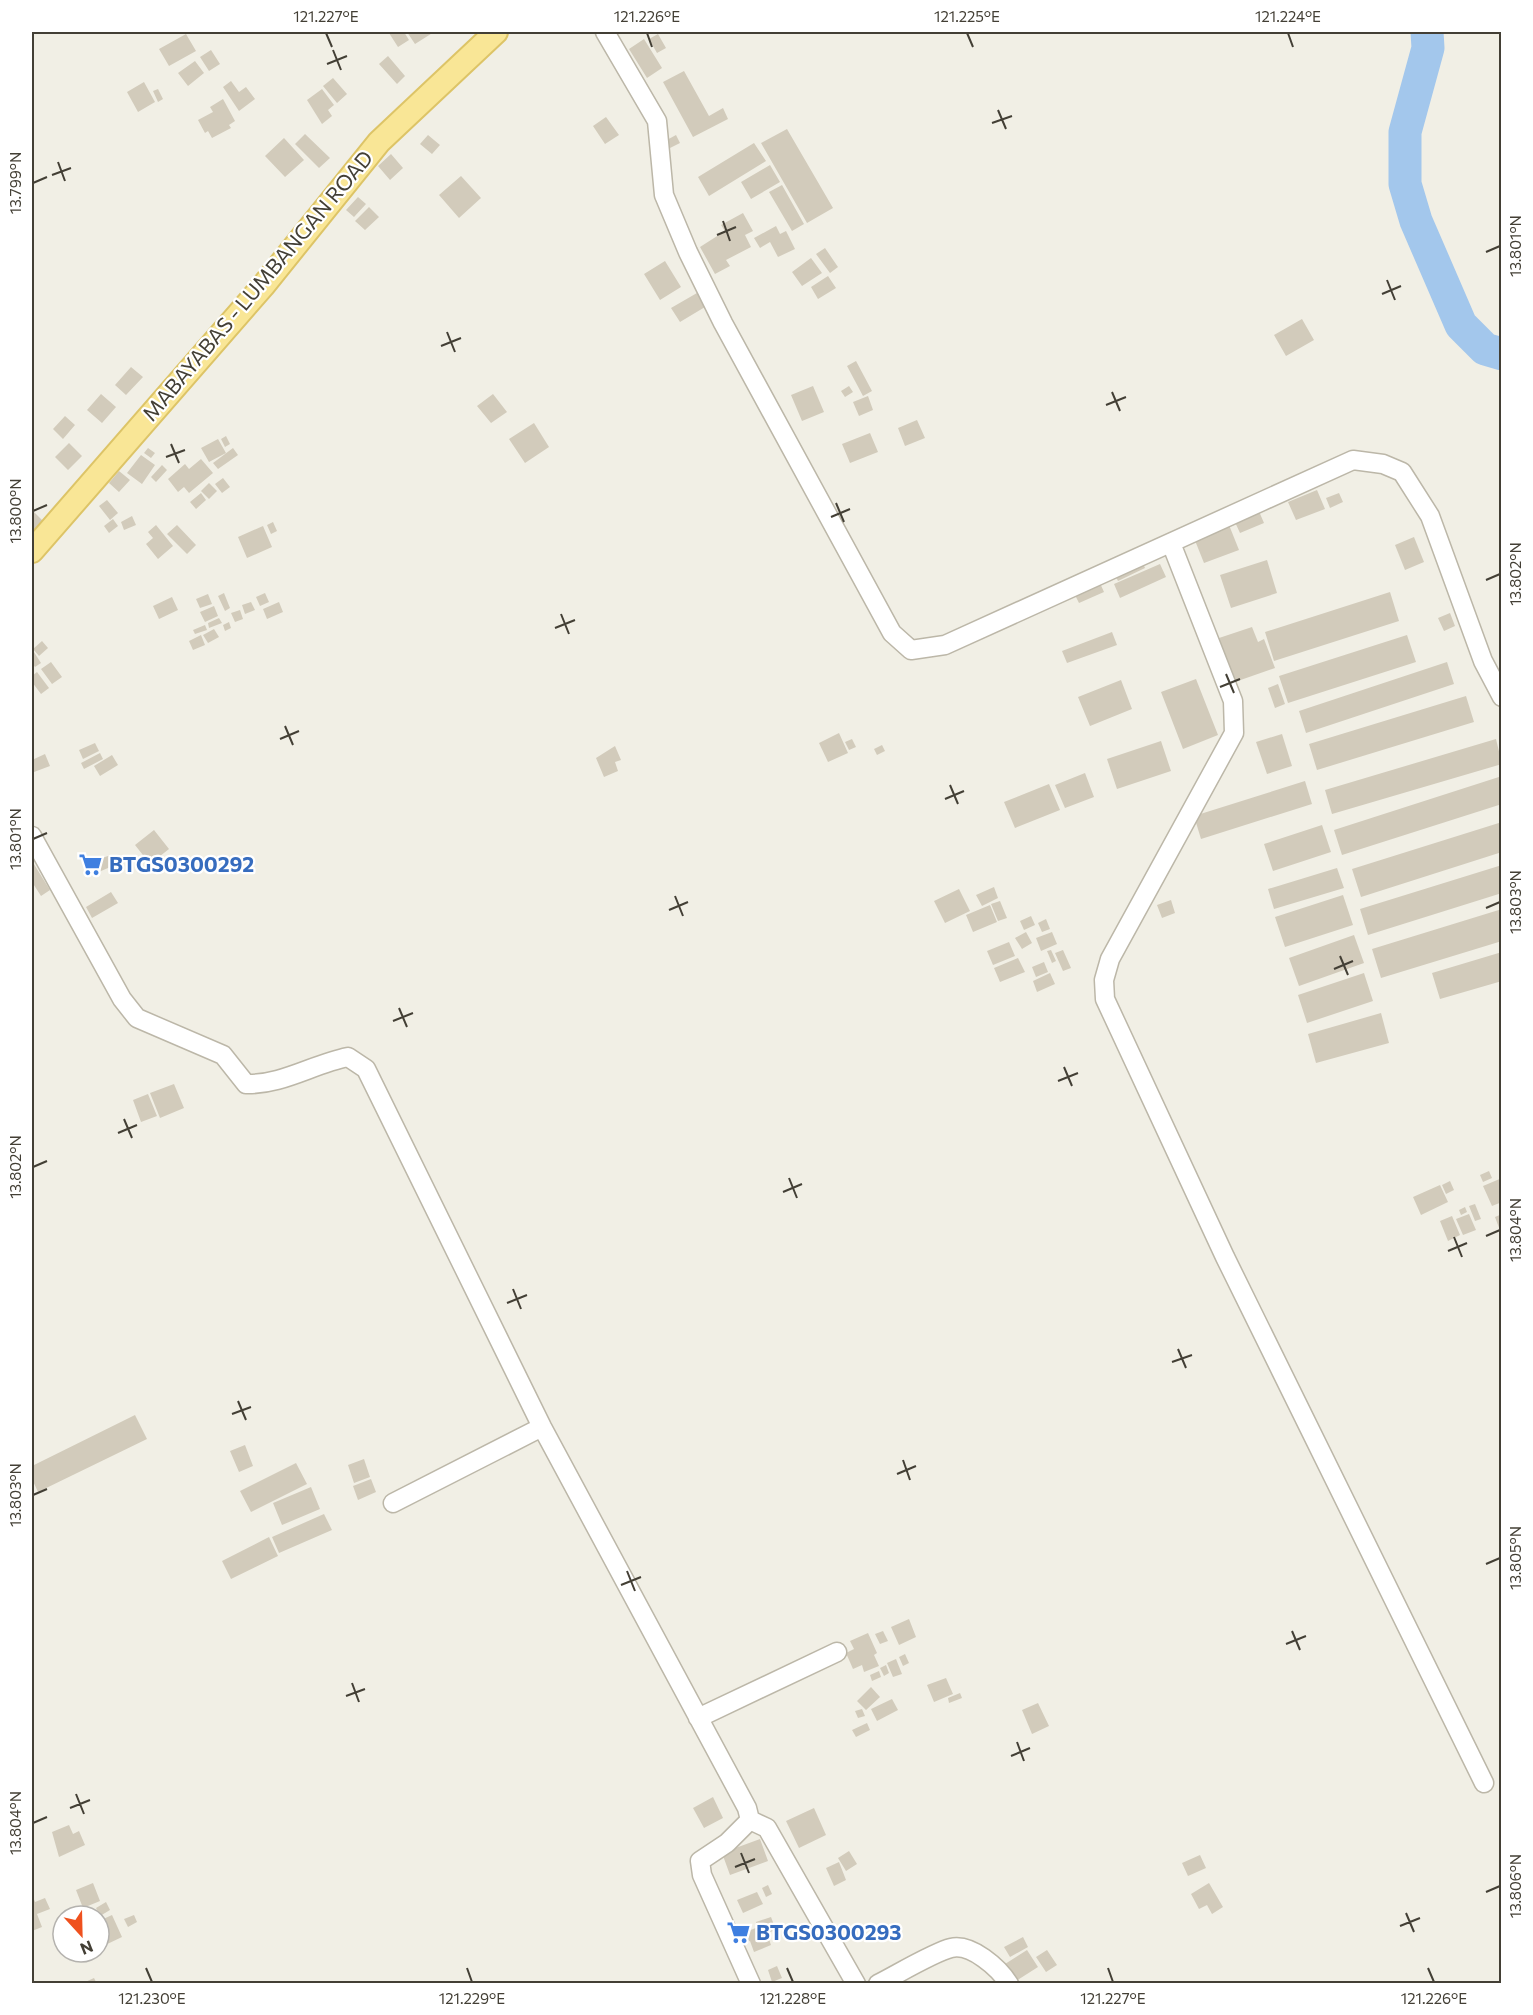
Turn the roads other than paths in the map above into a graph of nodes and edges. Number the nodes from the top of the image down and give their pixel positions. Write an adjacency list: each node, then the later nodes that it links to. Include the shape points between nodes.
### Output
1 (496, 32): 4 (main road, MABAYABAS - LUMBANGAN ROAD, via 379,142 263,286)
2 (605, 32): 3 (street, via 657,122 664,195 693,262 892,633 911,650 945,645)
3 (1171, 543): 5 (street, via 1353,460 1383,464 1402,472 1430,516 1483,661); 11 (street, via 1233,701 1234,733 1110,959 1104,980 1105,999 1225,1257)
4 (32, 551)
5 (1502, 697)
6 (32, 836): 7 (street, via 122,999 137,1018 223,1054 246,1084 268,1085 321,1062 348,1057 366,1069)
7 (542, 1427): 8 (street); 10 (street)
8 (393, 1503)
9 (837, 1652): 10 (street)
10 (698, 1718): 12 (street)
11 (1484, 1783)
12 (750, 1820): 13 (street, via 727,1843 700,1861 702,1875); 14 (street, via 767,1828)
13 (751, 1983)
14 (856, 1983)
15 (878, 1983): 16 (street, via 952,1947 977,1953 1002,1972)
16 (1009, 1983)

